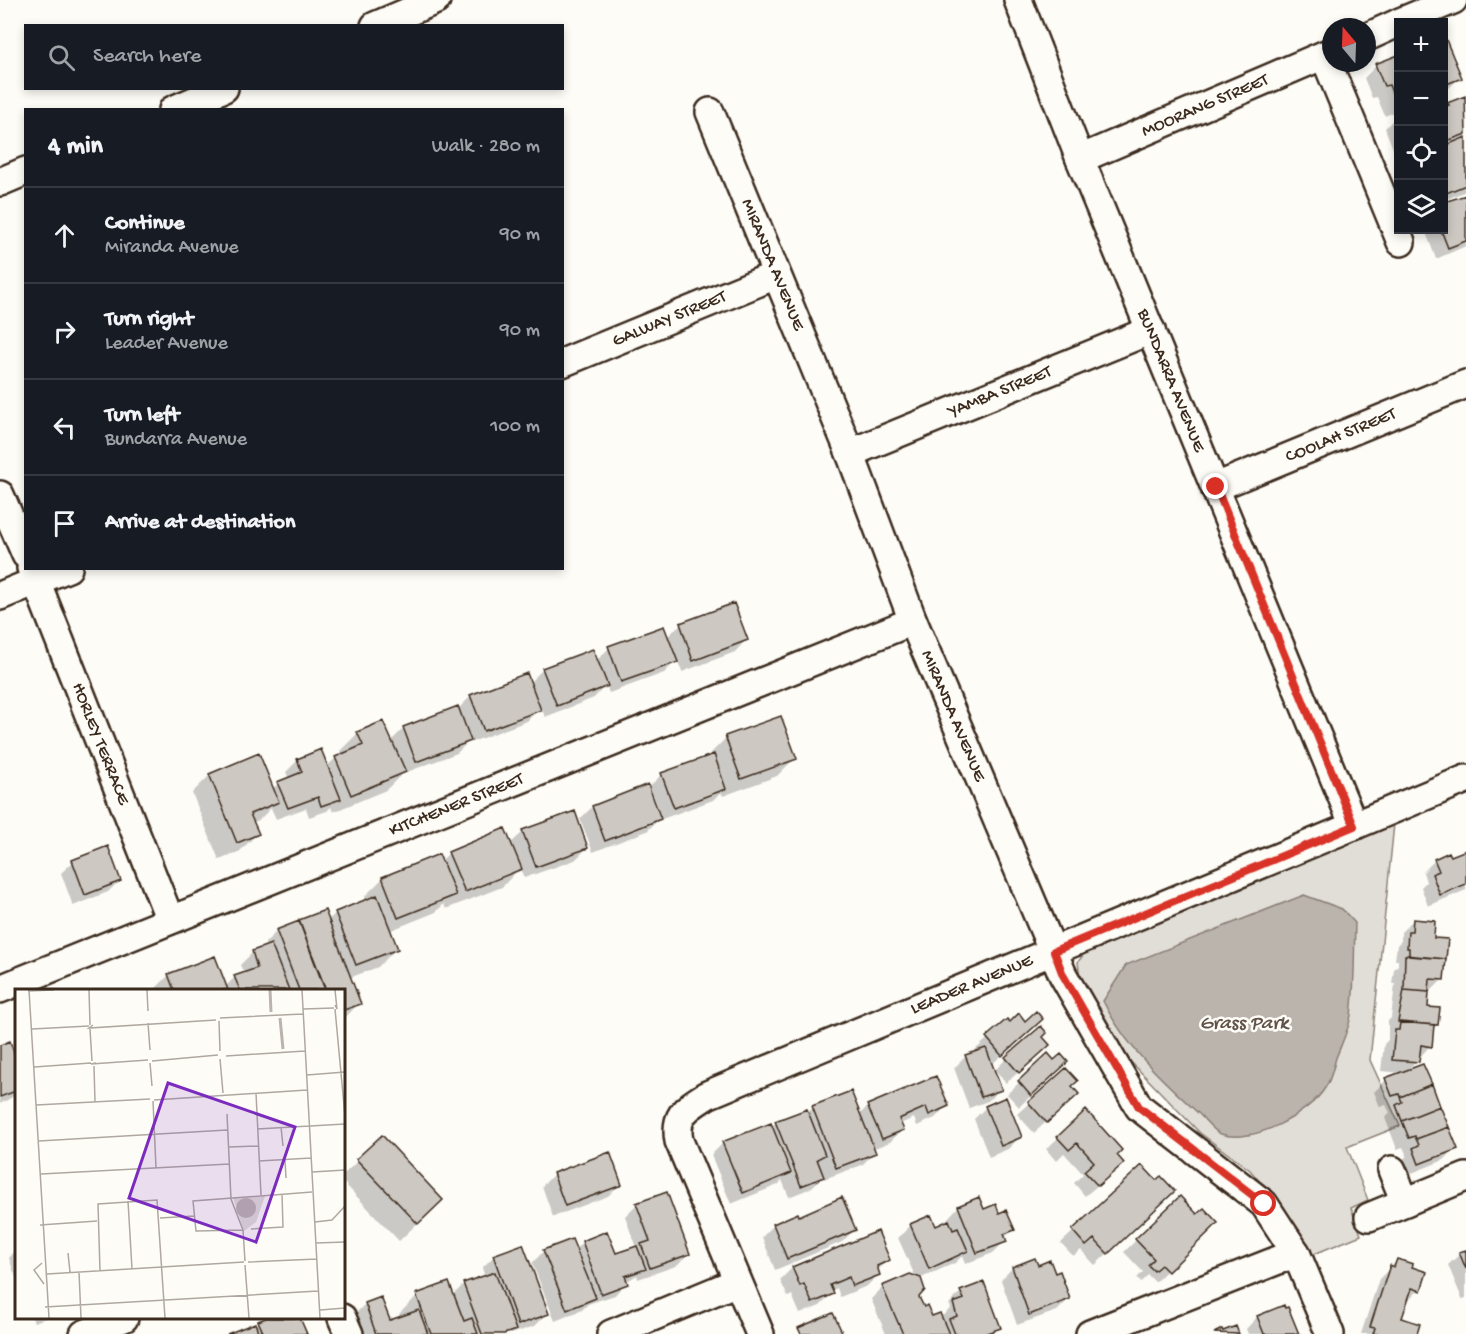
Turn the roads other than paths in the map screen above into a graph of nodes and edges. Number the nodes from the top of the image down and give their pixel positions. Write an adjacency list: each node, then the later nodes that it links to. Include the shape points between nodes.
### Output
1 (436, 0): 5 (street)
2 (1018, 0): 13 (street, BUNDARRA AVENUE)
3 (1453, 0): 4 (street)
4 (1411, 18)
5 (380, 24)
6 (1394, 25): 7 (street)
7 (1376, 33)
8 (1322, 57): 13 (street, MOORANG STREET)
9 (1335, 72): 16 (street)
10 (219, 90): 11 (street)
11 (178, 108)
12 (710, 112): 17 (street, MIRANDA AVENUE)
13 (1080, 159): 18 (street, BUNDARRA AVENUE)
14 (24, 172): 15 (street)
15 (0, 182)
16 (1401, 242)
17 (776, 274): 19 (street, GALWAY STREET); 21 (street, MIRANDA AVENUE)
18 (1151, 330): 21 (street, YAMBA STREET); 22 (street, BUNDARRA AVENUE)
19 (564, 362)
20 (1466, 384): 22 (street, COOLAH STREET)
21 (850, 453): 28 (street, MIRANDA AVENUE)
22 (1216, 487): 30 (street, BUNDARRA AVENUE)
23 (0, 495): 24 (street)
24 (24, 550)
25 (58, 570): 26 (street)
26 (34, 575): 27 (street); 31 (street, HORLEY TERRACE)
27 (0, 596)
28 (913, 621): 31 (street, KITCHENER STREET); 32 (street, MIRANDA AVENUE)
29 (1466, 780): 30 (street, LEADER AVENUE)
30 (1354, 826): 32 (street, LEADER AVENUE)
31 (170, 920): 33 (street, KITCHENER STREET)
32 (1054, 951): 38 (street, MIRANDA AVENUE, via 1063,975 1139,1107 1264,1204); 39 (street, LEADER AVENUE, via 707,1095 682,1114 676,1127 679,1141)
33 (0, 989)
34 (1392, 1170): 36 (street)
35 (1466, 1177): 36 (street)
36 (1405, 1202): 37 (street)
37 (1369, 1217)
38 (1296, 1253): 46 (street); 47 (street, MIRANDA AVENUE)
39 (737, 1282): 44 (street); 45 (street, LEADER AVENUE)
40 (119, 1319): 42 (street)
41 (343, 1319): 43 (street)
42 (84, 1334)
43 (349, 1334)
44 (611, 1334)
45 (760, 1334)
46 (1090, 1334)
47 (1330, 1334)

